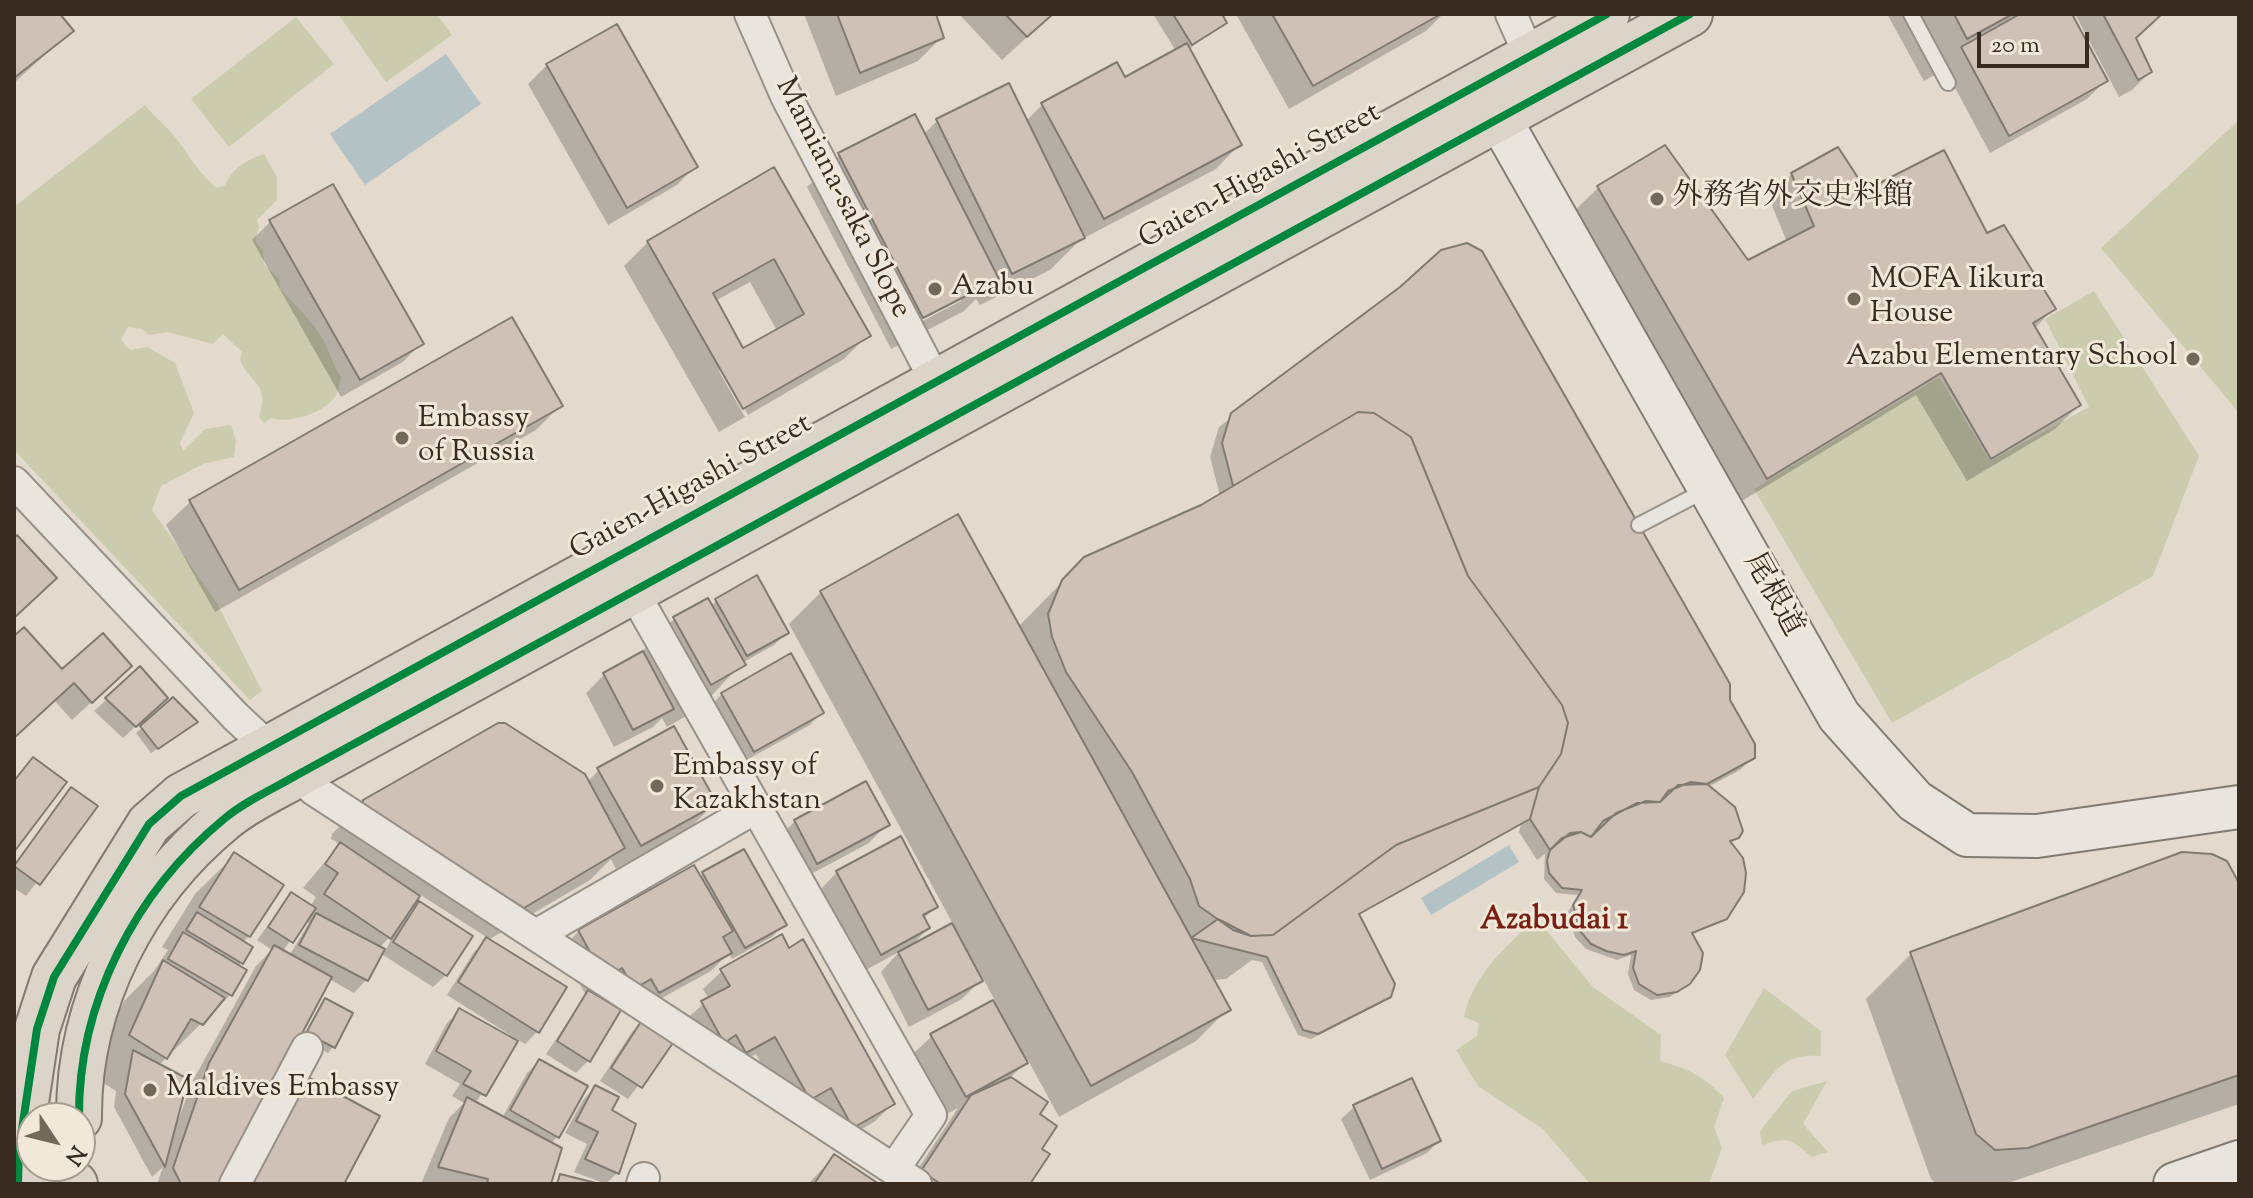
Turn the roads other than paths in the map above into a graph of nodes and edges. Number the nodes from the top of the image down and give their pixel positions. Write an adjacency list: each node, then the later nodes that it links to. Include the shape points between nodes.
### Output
1 (750, 14): 9 (street, Mamiana-saka Slope, via 786,96)
2 (1511, 14): 6 (street)
3 (1607, 14): 6 (main road, Gaien-Higashi Street)
4 (1690, 14): 8 (main road, Gaien-Higashi Street)
5 (1911, 14): 7 (lane)
6 (1530, 57): 8 (main road, Gaien-Higashi Street)
7 (1948, 83)
8 (1490, 102): 9 (main road, Gaien-Higashi Street); 11 (street, 尾根道); 13 (main road, Gaien-Higashi Street)
9 (936, 382): 14 (main road, Gaien-Higashi Street)
10 (14, 482): 14 (street)
11 (1710, 488): 12 (lane); 16 (street, 尾根道, via 1839,716 1915,801 1967,835 2037,836)
12 (1639, 525)
13 (634, 593): 14 (main road, Gaien-Higashi Street); 15 (street)
14 (283, 762): 17 (street, via 314,790); 18 (main road, Gaien-Higashi Street, via 181,796 149,824); 22 (main road, Gaien-Higashi Street, via 179,860 116,954 94,1005)
15 (757, 807): 17 (street); 24 (street, via 931,1115)
16 (2239, 807)
17 (536, 935): 24 (street)
18 (54, 977): 19 (main road); 21 (main road, Gaien-Higashi Street, via 37,1029)
19 (14, 1011)
20 (307, 1048): 25 (street)
21 (31, 1102)
22 (79, 1102)
23 (2239, 1162): 26 (street)
24 (905, 1177)
25 (235, 1184)
26 (2175, 1184)

